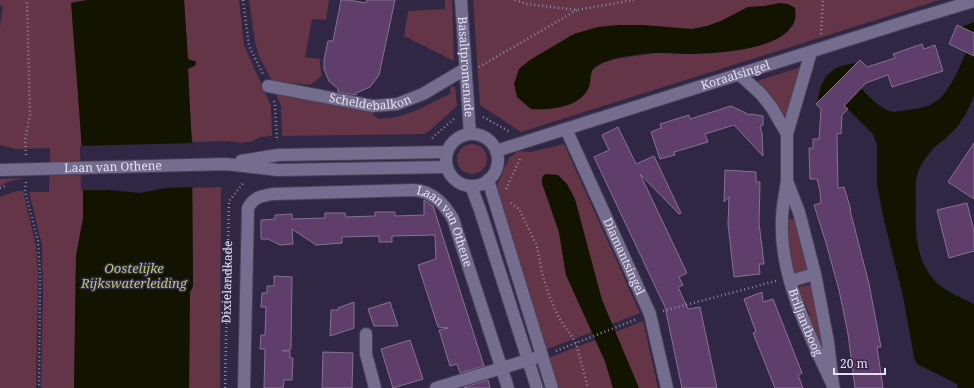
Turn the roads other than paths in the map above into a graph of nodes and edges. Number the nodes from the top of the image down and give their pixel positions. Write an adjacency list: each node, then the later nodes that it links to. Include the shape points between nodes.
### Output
1 (461, 0): 4 (street, Basaltpromenade)
2 (974, 1): 3 (street, Koraalsingel)
3 (816, 50): 5 (street, Koraalsingel); 9 (street, Briljantboog)
4 (465, 72): 6 (street, Scheldebalkon, via 423,94 397,104 373,106); 8 (street, Basaltpromenade)
5 (739, 74): 7 (street, Koraalsingel); 9 (street, Briljantboog, via 761,94)
6 (268, 86)
7 (566, 129): 11 (street, Koraalsingel); 32 (street, Diamantsingel, via 650,314)
8 (470, 134): 10 (street, via 458,138); 11 (street, via 486,138)
9 (787, 134): 16 (street, Briljantboog)
10 (447, 152): 12 (street, Laan van Othene, via 278,155); 13 (street)
11 (496, 152): 15 (street, via 498,162 495,172)
12 (226, 164): 13 (street, Laan van Othene, via 278,170); 14 (street, Laan van Othene)
13 (447, 167): 17 (street, via 452,177)
14 (0, 170)
15 (488, 180): 17 (street, via 480,185); 22 (street)
16 (787, 181): 19 (street, Briljantboog, via 799,212); 20 (street, Briljantboog, via 782,220 783,248)
17 (471, 186): 23 (street)
18 (248, 208): 24 (street, Laan van Othene, via 258,196 273,194 414,190 431,195 454,219); 26 (street, Dixielandkade)
19 (815, 274): 20 (street, Briljantboog); 25 (street, Briljantboog, via 828,342)
20 (790, 281): 25 (street, Briljantboog, via 807,331)
21 (366, 334): 27 (street, via 366,354)
22 (542, 356): 23 (street); 31 (street)
23 (528, 360): 24 (street); 30 (street)
24 (502, 368): 28 (street); 29 (street, Laan van Othene)
25 (833, 386)
26 (244, 388)
27 (375, 388)
28 (436, 388)
29 (508, 388)
30 (537, 388)
31 (552, 388)
32 (667, 388)

